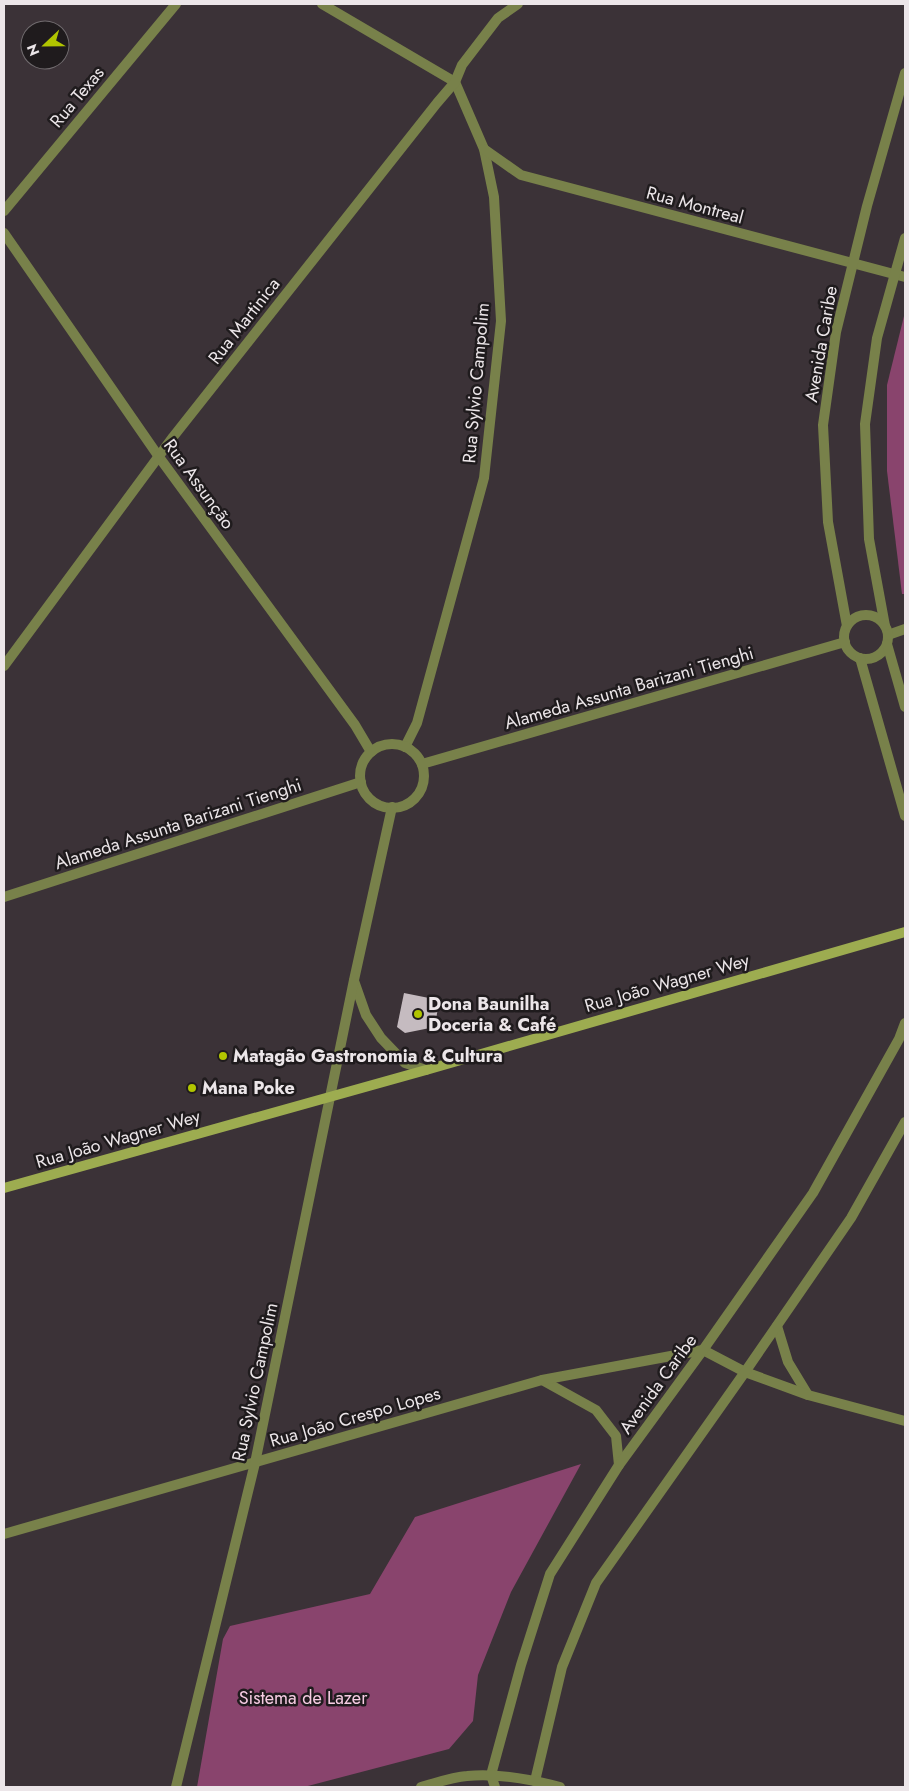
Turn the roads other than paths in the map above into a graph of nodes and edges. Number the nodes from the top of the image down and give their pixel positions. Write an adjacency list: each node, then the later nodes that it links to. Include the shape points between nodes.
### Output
1 (176, 4): 7 (street, Rua Texas)
2 (322, 4): 5 (street)
3 (518, 4): 5 (street, Rua Martinica, via 498,18 462,65)
4 (905, 73): 10 (street, Avenida Caribe)
5 (455, 82): 6 (street, Rua Sylvio Campolim); 12 (street, Rua Martinica)
6 (484, 149): 10 (street, Rua Montreal, via 521,175); 20 (street, Rua Sylvio Campolim, via 494,197 501,321 484,478 417,723)
7 (4, 210)
8 (4, 233): 12 (street, Rua Assunção)
9 (905, 238): 11 (street)
10 (852, 264): 11 (street, Rua Montreal); 13 (street, Avenida Caribe, via 836,332 823,425 828,522)
11 (900, 276): 15 (street, via 877,338 865,424 869,539)
12 (159, 457): 18 (street, Rua Martinica); 21 (street, Rua Assunção, via 355,725)
13 (847, 626): 15 (street, via 863,615 877,617); 16 (street)
14 (905, 629): 15 (street)
15 (887, 635): 17 (street, via 880,654); 19 (street)
16 (845, 642): 17 (street, via 848,649); 22 (street, Alameda Assunta Barizani Tienghi)
17 (860, 658): 25 (street)
18 (4, 666)
19 (905, 707)
20 (405, 747): 21 (street, via 389,744); 22 (street)
21 (371, 752): 23 (street, via 364,761)
22 (422, 764): 24 (street, via 424,783 419,793 412,801)
23 (361, 782): 24 (street, via 372,800); 26 (street, Alameda Assunta Barizani Tienghi)
24 (392, 807): 28 (street, Rua Sylvio Campolim)
25 (905, 816)
26 (4, 896)
27 (905, 932): 30 (main road, Rua João Wagner Wey)
28 (354, 980): 30 (street, via 366,1014 381,1038 405,1063); 31 (street, Rua Sylvio Campolim)
29 (905, 1023): 35 (street, Avenida Caribe, via 813,1193)
30 (426, 1070): 31 (main road, Rua João Wagner Wey)
31 (330, 1097): 33 (main road, Rua João Wagner Wey); 40 (street, Rua Sylvio Campolim)
32 (905, 1122): 34 (street, via 851,1218)
33 (4, 1188)
34 (778, 1326): 36 (street); 38 (street, via 788,1362)
35 (703, 1350): 36 (street); 37 (street, Rua João Crespo Lopes); 41 (street, Avenida Caribe)
36 (746, 1372): 38 (street); 44 (street, via 596,1583 562,1667)
37 (542, 1380): 40 (street, Rua João Crespo Lopes); 41 (street, via 596,1410 616,1436)
38 (808, 1396): 39 (street)
39 (905, 1421)
40 (255, 1463): 42 (street, Rua João Crespo Lopes); 45 (street, Rua Sylvio Campolim)
41 (619, 1465): 43 (street, Avenida Caribe, via 550,1574)
42 (4, 1534)
43 (491, 1775): 44 (street); 46 (street, via 465,1776); 47 (street)
44 (535, 1781): 48 (street)
45 (176, 1787)
46 (421, 1787)
47 (495, 1787)
48 (560, 1787)

